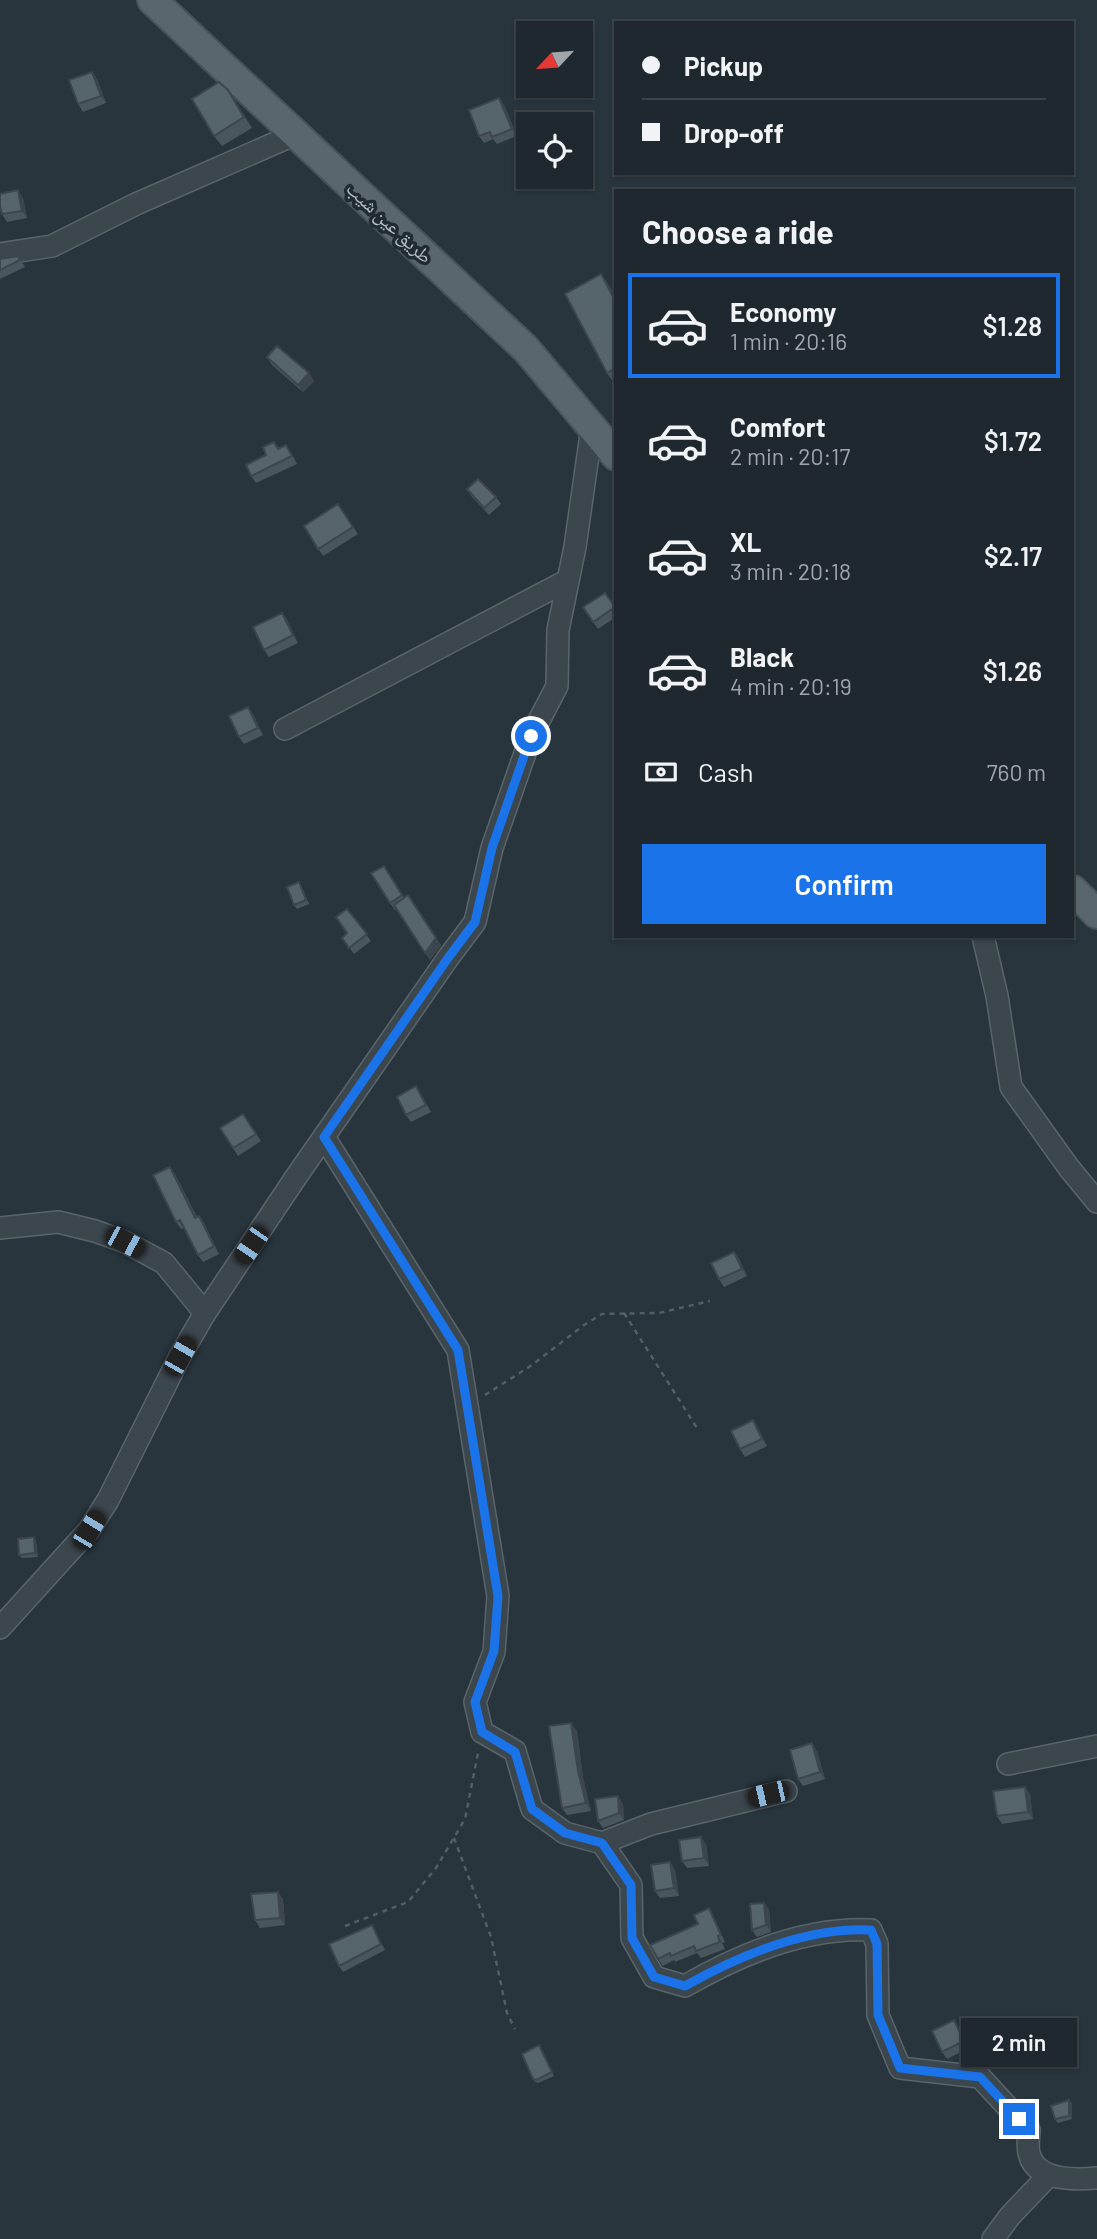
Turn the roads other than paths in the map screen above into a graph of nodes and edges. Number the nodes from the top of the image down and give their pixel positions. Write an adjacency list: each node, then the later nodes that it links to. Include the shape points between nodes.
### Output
1 (152, 0): 2 (main road, طريق عين شيب)
2 (296, 134): 3 (street, via 135,204 52,246); 4 (main road, طريق عين شيب, via 526,349)
3 (0, 254)
4 (592, 427): 5 (main road, طريق عين شيب); 6 (street)
5 (614, 454)
6 (568, 580): 7 (street); 11 (street, via 558,630 557,686 531,736 492,848 475,922)
7 (285, 729)
8 (1074, 891): 9 (main road)
9 (1097, 915)
10 (983, 938): 12 (street, via 1011,1087)
11 (324, 1137): 14 (street); 19 (street, via 458,1350 498,1596 494,1651 475,1702 482,1732 515,1752 532,1809 565,1833)
12 (1097, 1202)
13 (0, 1228): 14 (street, via 58,1222 125,1242 164,1263)
14 (205, 1313): 15 (street, via 89,1530)
15 (0, 1628)
16 (1097, 1746): 17 (street)
17 (1008, 1764)
18 (786, 1791): 19 (street, via 650,1824)
19 (602, 1843): 20 (street, via 631,1885 632,1938 654,1977 685,1986 768,1946 850,1929 871,1930 877,1944 878,2015 900,2068 980,2077 1029,2130 1029,2154 1039,2171)
20 (1048, 2175): 21 (street); 22 (street)
21 (1097, 2178)
22 (993, 2239)

